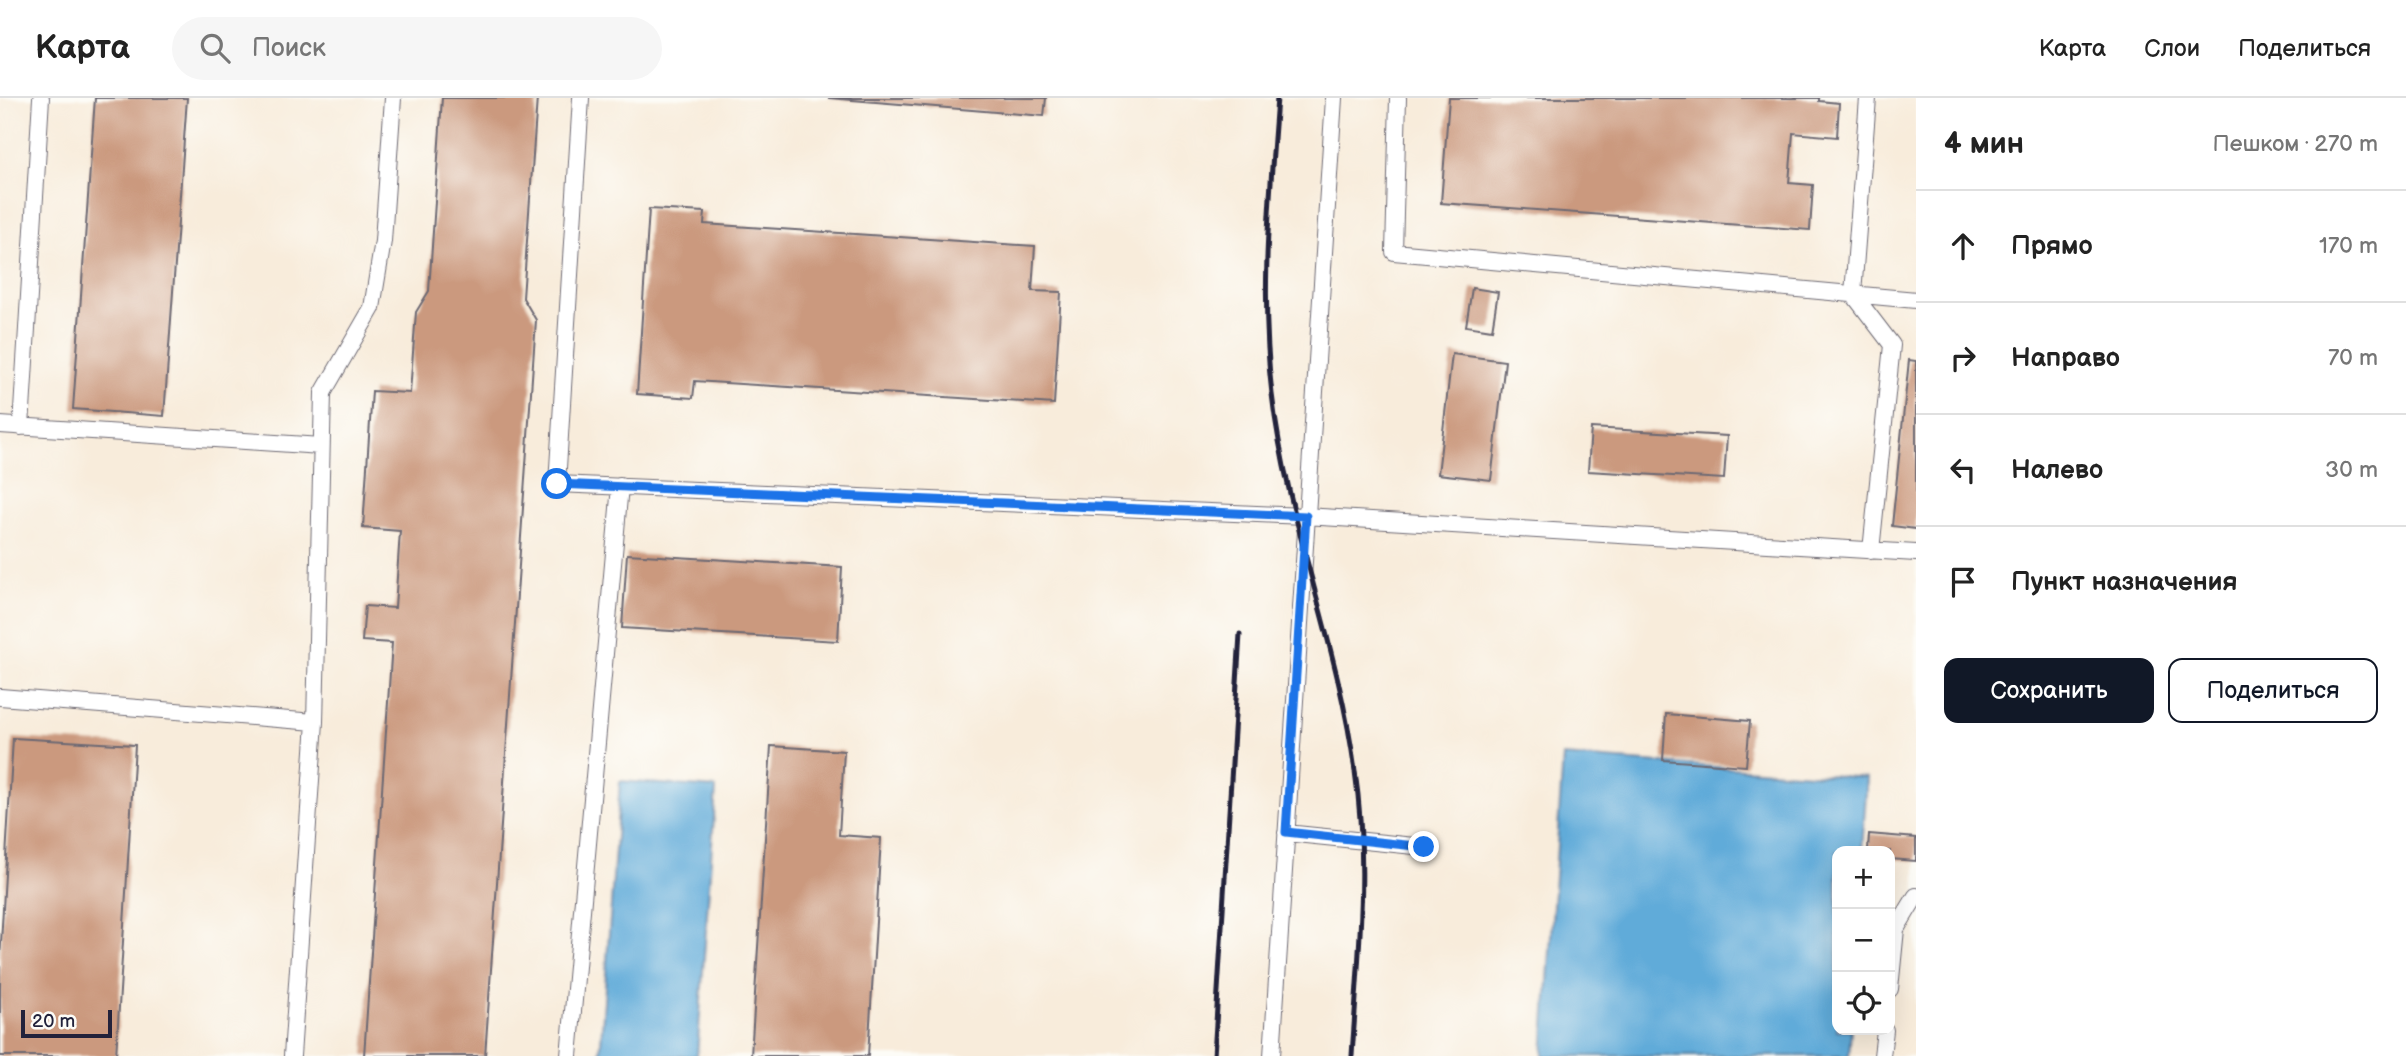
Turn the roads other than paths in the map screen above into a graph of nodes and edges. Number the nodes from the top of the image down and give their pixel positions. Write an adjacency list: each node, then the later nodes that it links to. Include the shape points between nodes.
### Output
1 (41, 98): 10 (lane)
2 (393, 98): 11 (lane, via 383,241 372,308 323,393)
3 (581, 98): 12 (lane, via 557,484)
4 (1334, 98): 13 (lane)
5 (1398, 98): 7 (lane, via 1394,252)
6 (1868, 98): 7 (lane)
7 (1853, 294): 8 (lane); 14 (lane, via 1892,345)
8 (1916, 300)
9 (0, 425): 10 (lane)
10 (21, 427): 11 (lane)
11 (321, 446): 17 (lane)
12 (620, 486): 13 (lane); 24 (lane)
13 (1306, 516): 14 (lane); 18 (lane)
14 (1871, 551): 15 (lane)
15 (1916, 554)
16 (0, 697): 17 (lane)
17 (315, 722): 23 (lane)
18 (1286, 832): 19 (lane); 25 (lane)
19 (1424, 847)
20 (1916, 896): 21 (lane, via 1896,929)
21 (1892, 972)
22 (1884, 1035): 26 (lane)
23 (292, 1056)
24 (569, 1056)
25 (1272, 1056)
26 (1882, 1056)

